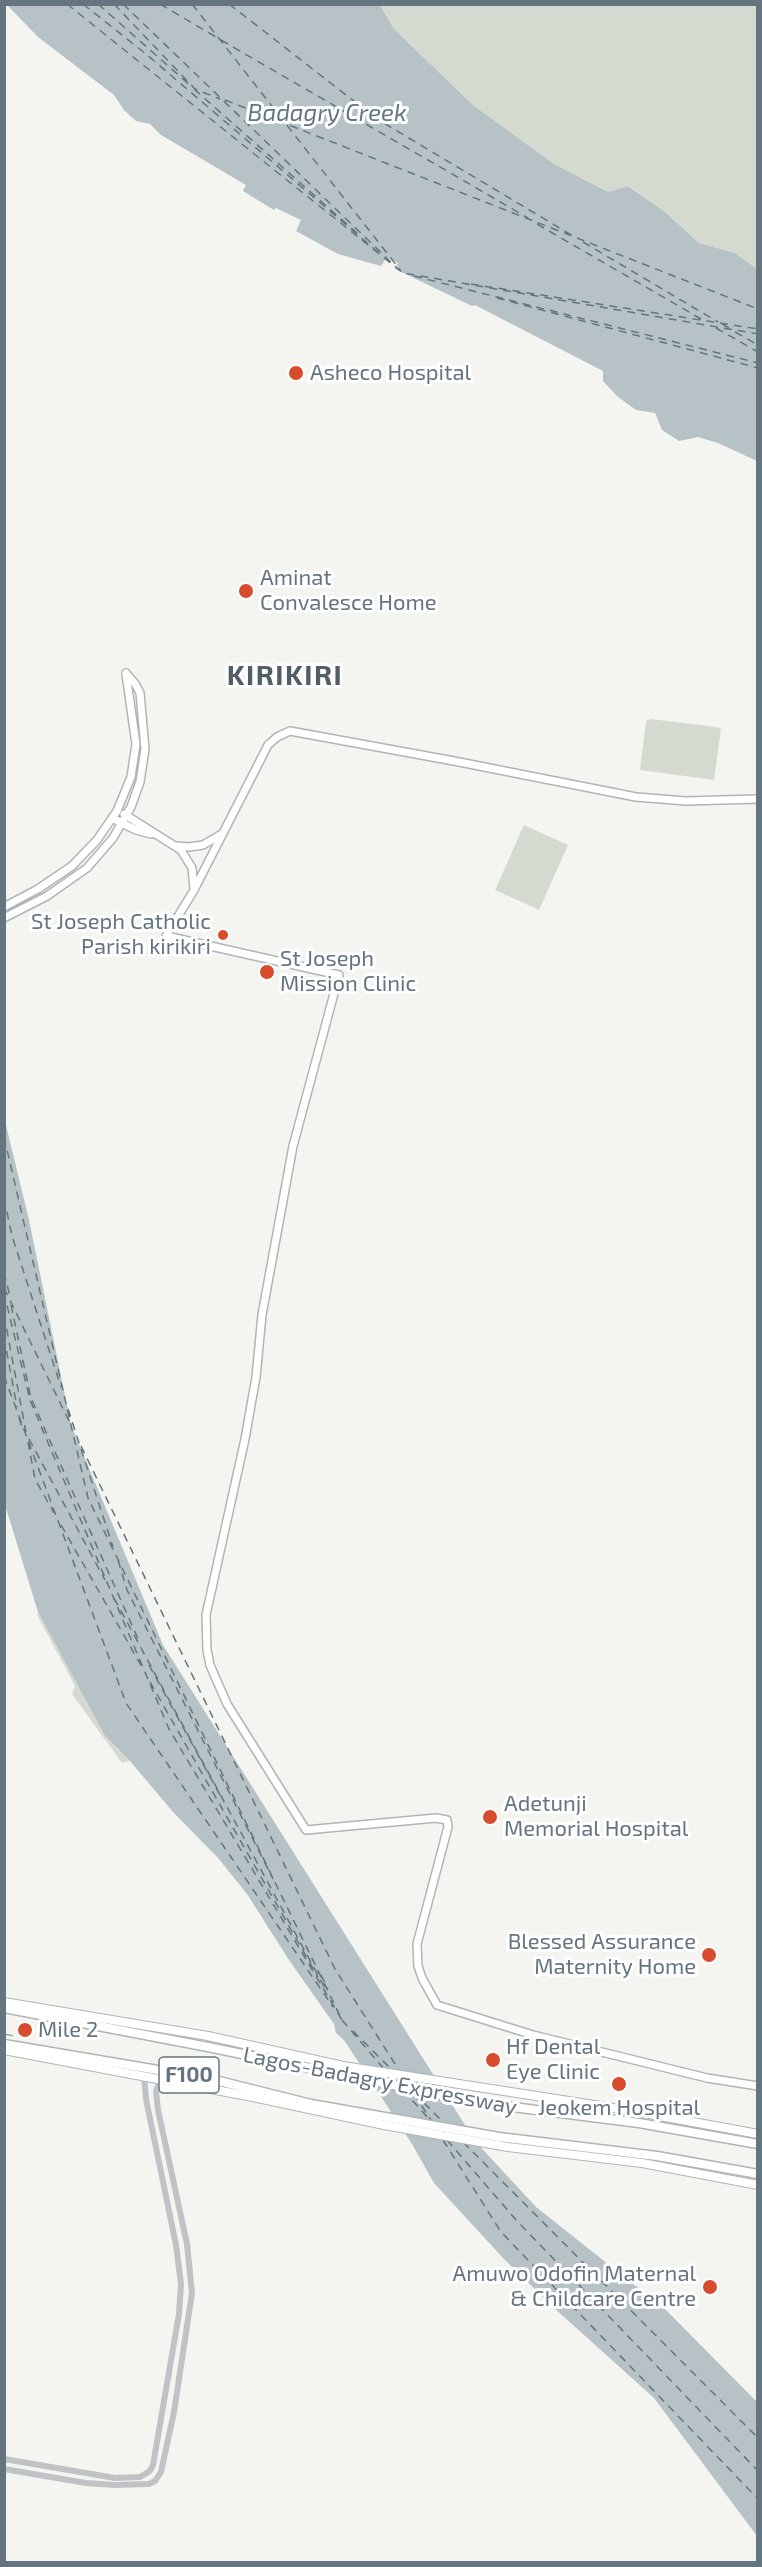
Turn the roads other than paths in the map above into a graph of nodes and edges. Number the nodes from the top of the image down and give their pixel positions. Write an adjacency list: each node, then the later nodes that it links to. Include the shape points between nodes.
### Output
1 (758, 799): 6 (main road, via 686,801 636,797 290,731 268,745)
2 (117, 811): 3 (main road); 3 (main road, via 131,777 136,744 126,673 140,693 146,749 140,782); 4 (main road)
3 (126, 815): 5 (main road); 7 (main road)
4 (112, 818): 5 (main road); 10 (main road, via 86,854 72,866)
5 (122, 823): 7 (main road); 11 (main road, via 87,868 47,896)
6 (222, 833): 8 (main road, via 204,845); 9 (main road)
7 (154, 834): 8 (main road)
8 (176, 846): 9 (main road, via 192,868)
9 (194, 890): 18 (main road, via 166,936 339,975 293,1146 262,1315 247,1430 206,1616 207,1650 214,1677 306,1830 447,1820 417,1944 418,1966 437,2005 533,2035 707,2078)
10 (6, 907)
11 (4, 918)
12 (4, 2002): 19 (main road, Lagos-Badagry Expressway, via 208,2036 344,2066)
13 (4, 2008): 20 (highway, Lagos-Badagry Expressway / F100, via 481,2103 639,2123)
14 (4, 2044): 21 (highway, Lagos-Badagry Expressway / F100, via 211,2079 311,2104 499,2137 657,2156)
15 (4, 2050): 16 (main road, Lagos-Badagry Expressway)
16 (144, 2076): 17 (main road, Lagos-Badagry Expressway); 24 (street)
17 (161, 2079): 22 (main road, Lagos-Badagry Expressway, via 384,2126 507,2147 642,2163); 23 (street, via 156,2091 158,2110)
18 (758, 2086)
19 (758, 2134)
20 (758, 2144)
21 (758, 2174)
22 (758, 2185)
23 (187, 2244): 24 (street); 26 (street, via 192,2293)
24 (176, 2245): 25 (street, via 181,2300)
25 (175, 2342): 26 (street); 27 (street, via 153,2465 146,2474 106,2477)
26 (185, 2344): 28 (street, via 161,2472 155,2481 86,2483)
27 (4, 2459)
28 (4, 2469)

